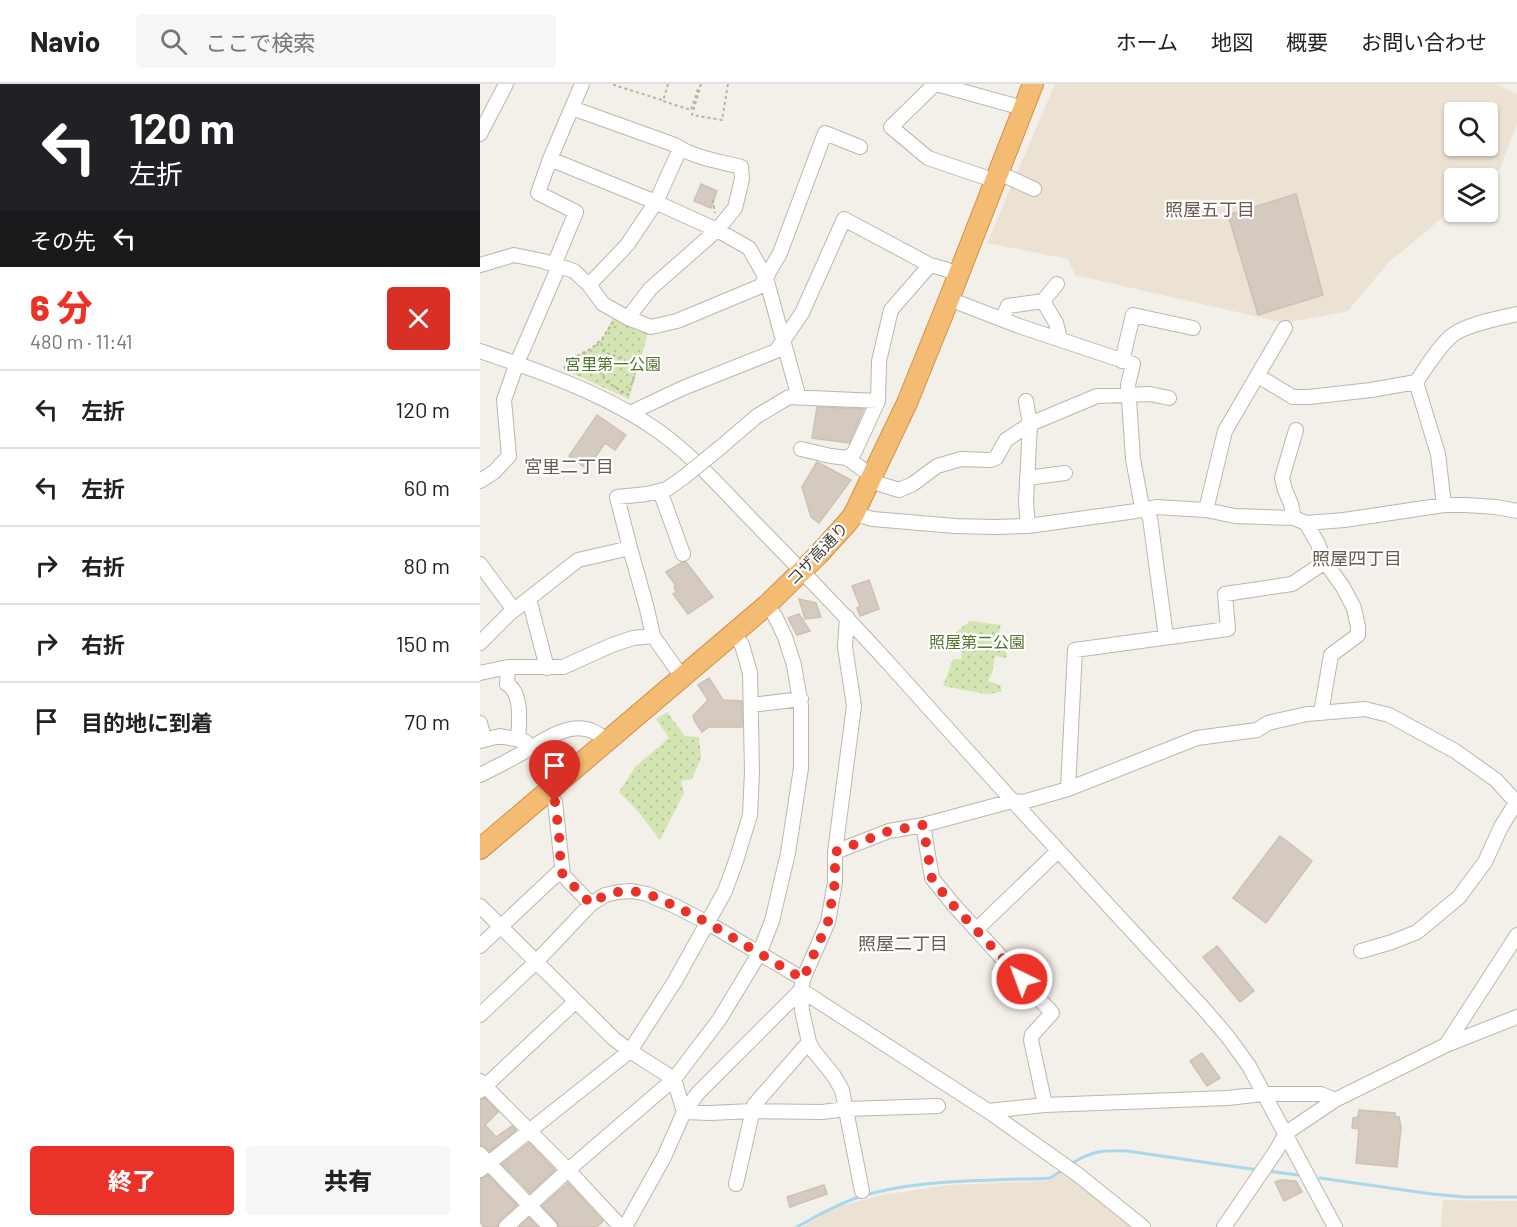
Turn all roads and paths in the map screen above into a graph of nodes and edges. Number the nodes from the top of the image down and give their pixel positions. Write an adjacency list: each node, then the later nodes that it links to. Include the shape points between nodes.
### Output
1 (506, 84): 11 (street)
2 (582, 84): 9 (street)
3 (612, 84): 4 (path, via 662,100)
4 (667, 84): 5 (path, via 663,101 691,110)
5 (701, 84): 6 (path, via 692,115 722,120)
6 (728, 84)
7 (935, 84): 10 (street); 15 (street, via 891,127 928,158)
8 (1033, 84): 10 (highway, コザ高通り)
9 (572, 108): 13 (street); 14 (street)
10 (1023, 108): 15 (highway, コザ高通り)
11 (480, 134)
12 (860, 147): 24 (street, via 825,133 780,253)
13 (680, 149): 17 (street); 19 (street, via 741,167 735,208)
14 (549, 159): 17 (street); 22 (street, via 538,193 576,212)
15 (997, 177): 16 (street); 23 (highway, コザ高通り)
16 (1034, 189)
17 (656, 202): 19 (street); 26 (street, via 627,244)
18 (714, 208): 19 (path, via 713,201)
19 (717, 224): 24 (street, via 749,248); 30 (street, via 650,289)
20 (480, 265): 22 (street, via 514,255)
21 (930, 265): 23 (street); 36 (street, via 844,219 802,313); 48 (street, via 891,310 879,361)
22 (557, 266): 26 (street, via 574,271); 41 (street)
23 (958, 274): 27 (highway, コザ高通り)
24 (766, 278): 30 (street, via 761,286 677,321 651,327); 36 (street)
25 (1057, 284): 28 (street)
26 (589, 285): 30 (street, via 603,304)
27 (949, 299): 31 (street); 56 (highway, コザ高通り)
28 (1043, 301): 31 (street, via 1008,306); 35 (street)
29 (1517, 314): 44 (street, via 1454,334)
30 (628, 318)
31 (1002, 319): 35 (street)
32 (613, 321): 37 (path)
33 (1193, 327): 40 (street, via 1132,315)
34 (1285, 328): 43 (street)
35 (1060, 339): 40 (street)
36 (783, 340): 46 (street); 50 (street, via 776,351)
37 (600, 341): 39 (path); 39 (path, via 605,352 633,364 636,370 628,394 607,382)
38 (480, 351): 41 (street)
39 (584, 353): 42 (path, via 573,358)
40 (1122, 361): 45 (street, via 1133,364)
41 (517, 363): 50 (street); 58 (street, via 504,400 509,456)
42 (560, 373)
43 (1258, 376): 44 (street, via 1293,397); 62 (street, via 1225,431)
44 (1416, 382): 60 (street, via 1437,454)
45 (1128, 395): 47 (street); 51 (street, via 1097,396); 61 (street, via 1133,459)
46 (799, 398): 48 (street); 59 (street, bridge, via 789,397 757,416 684,477)
47 (1169, 398)
48 (878, 401): 54 (street, via 854,453)
49 (1026, 401): 51 (street)
50 (630, 413): 71 (street, via 662,433 692,459)
51 (1030, 424): 56 (street, via 1006,440 996,458 961,459 937,466 899,490); 57 (street)
52 (1296, 430): 65 (street, via 1282,478)
53 (801, 449): 54 (street)
54 (847, 458): 56 (street)
55 (1065, 473): 57 (street)
56 (871, 478): 64 (highway, コザ高通り)
57 (1028, 478): 66 (street)
58 (480, 481)
59 (660, 491): 67 (street, via 617,497); 68 (street)
60 (1443, 505): 63 (street); 65 (street, via 1344,520)
61 (1146, 509): 62 (street); 66 (street); 78 (street)
62 (1206, 510): 65 (street)
63 (1517, 511)
64 (854, 513): 66 (street, via 873,519 955,526); 71 (highway, コザ高通り)
65 (1300, 520): 69 (street, via 1318,544)
66 (1028, 526)
67 (630, 548): 72 (street, via 578,560); 77 (street)
68 (683, 554)
69 (1325, 562): 78 (street, via 1292,584 1225,594 1228,628); 86 (street, via 1354,608 1358,634 1331,655)
70 (480, 564): 74 (street)
71 (802, 570): 73 (highway, コザ高通り); 75 (street)
72 (529, 598): 74 (street); 81 (street)
73 (767, 605): 76 (highway, コザ高通り); 84 (street, via 785,637)
74 (514, 610): 79 (street)
75 (847, 617): 95 (street); 100 (street, via 845,647 854,706)
76 (733, 633): 83 (highway, コザ高通り); 85 (street, via 750,673)
77 (652, 636): 81 (street, via 612,645 563,667); 83 (street)
78 (1166, 637): 93 (street, via 1075,650)
79 (481, 639)
80 (508, 667): 81 (street); 82 (street); 89 (street, via 507,684 518,699)
81 (547, 668)
82 (480, 673)
83 (682, 677): 90 (highway, コザ高通り)
84 (801, 699): 85 (street); 110 (street, via 801,768 788,853 772,921)
85 (751, 705): 104 (street, via 750,815 725,891)
86 (1321, 713): 93 (street, via 1268,723 1257,730 1197,738); 96 (street, via 1365,709 1389,715 1455,751 1496,780)
87 (480, 723): 88 (street)
88 (482, 740): 89 (street, via 500,736)
89 (518, 740): 91 (street)
90 (607, 742): 91 (street, via 598,732 576,728 558,732); 94 (highway, コザ高通り)
91 (538, 744): 92 (street)
92 (480, 776)
93 (1068, 789): 95 (street, via 1023,802)
94 (548, 792): 98 (highway, コザ高通り); 101 (street, via 555,802)
95 (1012, 801): 97 (street); 99 (street)
96 (1515, 810): 109 (street, via 1459,897 1417,932)
97 (923, 825): 100 (street, via 889,831); 106 (street, via 932,879)
98 (480, 849)
99 (1058, 851): 106 (street); 121 (street, via 1222,1030 1249,1066)
100 (835, 852): 112 (street, via 828,922)
101 (561, 870): 102 (street); 105 (street)
102 (593, 902): 104 (street, via 605,895 632,891 648,894); 111 (street)
103 (480, 906): 105 (street)
104 (708, 923): 110 (street); 118 (street)
105 (500, 927): 108 (street); 111 (street)
106 (976, 929): 123 (street, via 1052,1012 1031,1040)
107 (1517, 935): 117 (street)
108 (480, 946)
109 (1360, 951)
110 (759, 954): 112 (street); 119 (street, via 719,1020)
111 (536, 963): 113 (street); 114 (street)
112 (802, 984): 116 (street, via 802,1011); 127 (street); 128 (street)
113 (576, 1001): 118 (street); 120 (street)
114 (480, 1015)
115 (1517, 1017): 117 (street)
116 (809, 1042): 125 (street, via 842,1090); 126 (street)
117 (1446, 1045): 122 (street)
118 (630, 1051): 119 (street); 129 (street)
119 (674, 1079): 128 (street); 132 (street)
120 (482, 1086): 129 (street)
121 (1263, 1094): 122 (street, via 1321,1094); 123 (street); 130 (street)
122 (1335, 1100): 130 (street)
123 (1045, 1105): 127 (street)
124 (938, 1106): 125 (street)
125 (846, 1109): 126 (street); 134 (street)
126 (752, 1111): 128 (street); 133 (street)
127 (988, 1111): 139 (street)
128 (684, 1112): 138 (street, via 664,1157)
129 (529, 1132): 131 (street); 132 (street)
130 (1286, 1133): 140 (street); 141 (street)
131 (483, 1163): 135 (street)
132 (568, 1170): 135 (street); 138 (street)
133 (736, 1184)
134 (862, 1191)
135 (530, 1205): 136 (street); 137 (street)
136 (506, 1227)
137 (550, 1227)
138 (623, 1227)
139 (1143, 1227)
140 (1224, 1227)
141 (1335, 1227)

